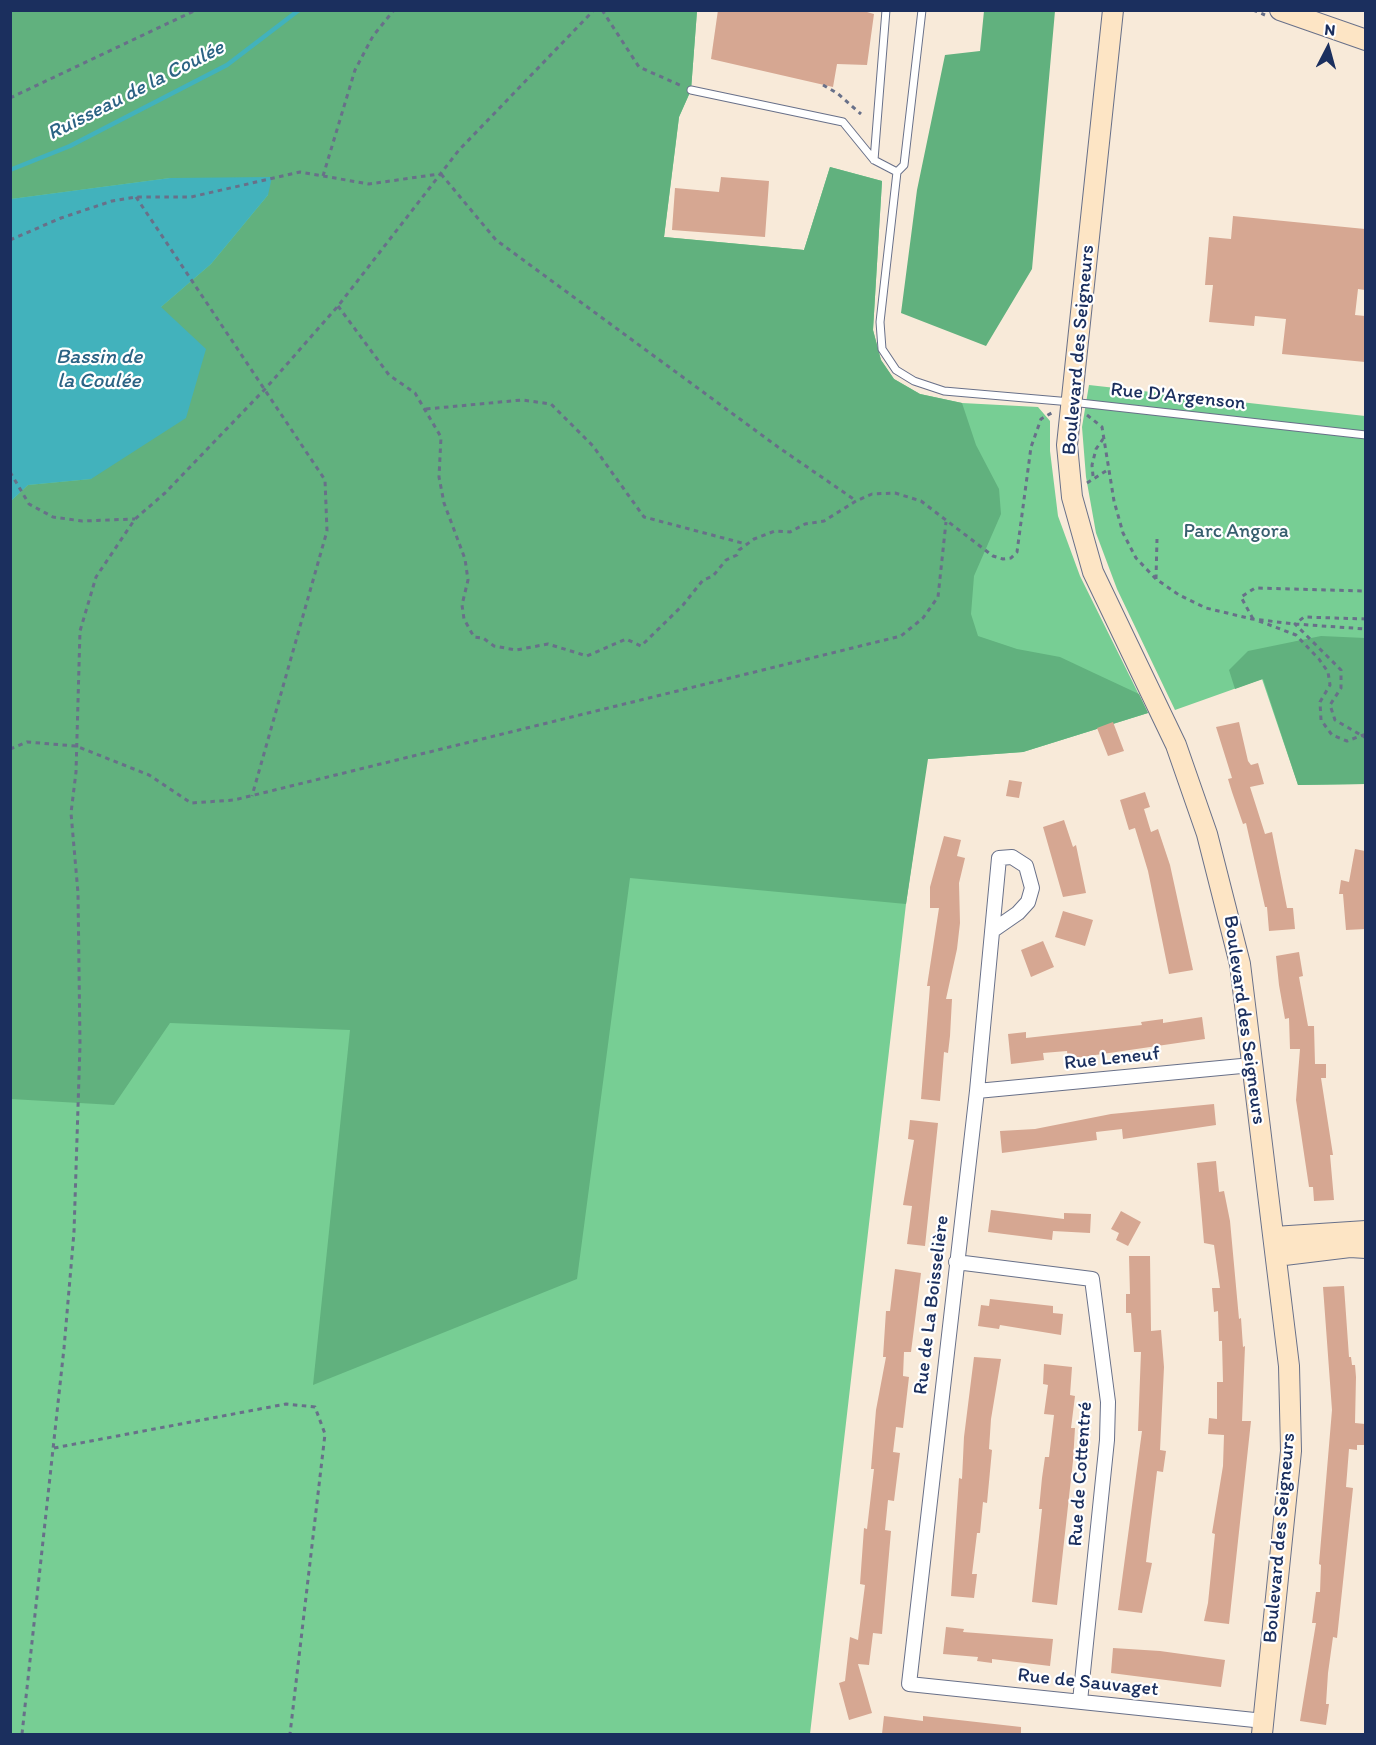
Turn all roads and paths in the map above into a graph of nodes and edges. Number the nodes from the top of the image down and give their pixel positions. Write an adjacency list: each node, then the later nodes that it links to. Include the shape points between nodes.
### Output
1 (196, 10): 13 (path)
2 (394, 10): 18 (path, via 373,36 355,70)
3 (594, 10): 17 (path, via 459,150)
4 (602, 10): 12 (path, via 639,67)
5 (886, 10): 15 (lane)
6 (922, 10): 16 (lane, Rue D'Argenson, via 904,165)
7 (1113, 10): 23 (street, Boulevard des Seigneurs)
8 (1280, 10): 9 (street)
9 (1301, 14): 10 (street)
10 (1365, 40)
11 (823, 85): 14 (path)
12 (691, 90): 15 (lane, via 843,122)
13 (10, 98)
14 (861, 114)
15 (874, 160): 16 (lane)
16 (897, 172): 23 (lane, Rue D'Argenson, via 880,322 882,349 896,370 944,391)
17 (441, 174): 18 (path, via 369,184); 21 (path); 31 (path, via 496,240)
18 (323, 176): 19 (path, via 300,172 191,197)
19 (136, 197): 20 (path, via 61,218); 22 (path)
20 (10, 240)
21 (338, 306): 22 (path); 24 (path, via 389,375 415,393)
22 (266, 388): 32 (path); 46 (path, via 325,480 327,531)
23 (1071, 402): 25 (lane, Rue D'Argenson); 26 (path, via 1102,427); 30 (street, Boulevard des Seigneurs, via 1067,445); 33 (path, via 1041,418 1031,447 1017,552 1011,558 993,556)
24 (426, 409): 35 (path, via 522,400 551,404 593,446 644,517); 35 (path, via 441,436 439,477 444,503 465,559 468,580 462,605 464,619 474,637 494,646 516,650 548,644 587,656 626,639 641,646 703,580 713,576)
25 (1365, 435)
26 (1104, 437): 27 (path); 29 (path, via 1096,449)
27 (1109, 469): 29 (path); 36 (path, via 1123,533 1136,558)
28 (10, 472): 32 (path, via 29,504 53,517 82,521)
29 (1093, 476): 30 (path)
30 (1072, 496): 48 (street, Boulevard des Seigneurs, via 1092,572 1176,745 1208,834 1240,964)
31 (856, 501): 33 (path, via 895,493 921,501); 35 (path, via 824,521 790,532 775,531)
32 (135, 519): 44 (path, via 96,577 80,632)
33 (946, 522): 46 (path, via 938,597 923,618 901,636)
34 (1157, 539): 36 (path)
35 (746, 544)
36 (1156, 579): 38 (path, via 1206,608)
37 (1365, 591): 38 (path, via 1255,588 1241,597)
38 (1252, 619): 40 (path); 42 (path, via 1296,635 1319,659 1328,672 1330,685 1320,702 1321,720 1332,735 1347,741)
39 (1365, 619): 40 (path, via 1304,618)
40 (1295, 624): 41 (path); 42 (path, via 1341,670 1341,688 1330,705 1335,720)
41 (1365, 629)
42 (1360, 735): 43 (path)
43 (1365, 736)
44 (76, 746): 45 (path, via 27,742); 46 (path, via 149,775 191,803); 54 (path, via 71,813 78,892 80,1056 74,1232)
45 (10, 749)
46 (252, 796)
47 (992, 931): 47 (street, Rue de La Boisselière, via 999,858 1012,857 1026,866 1032,888 1028,902 1018,913); 49 (street, Rue de La Boisselière)
48 (1252, 1065): 49 (street, Rue Leneuf); 51 (street, Boulevard des Seigneurs)
49 (977, 1091): 53 (street, Rue de La Boisselière)
50 (1365, 1231): 51 (street)
51 (1275, 1246): 52 (street); 57 (street, Boulevard des Seigneurs, via 1288,1366 1291,1451)
52 (1365, 1248)
53 (956, 1262): 55 (street, Rue de La Boisselière); 56 (street, Rue de Cottentré, via 1092,1279 1108,1402 1107,1440)
54 (54, 1448): 58 (path); 59 (path, via 286,1404 315,1407 325,1434)
55 (909, 1684): 56 (street, Rue de Sauvaget)
56 (1080, 1701): 57 (street, Rue de Sauvaget)
57 (1263, 1728)
58 (22, 1734)
59 (290, 1734)

